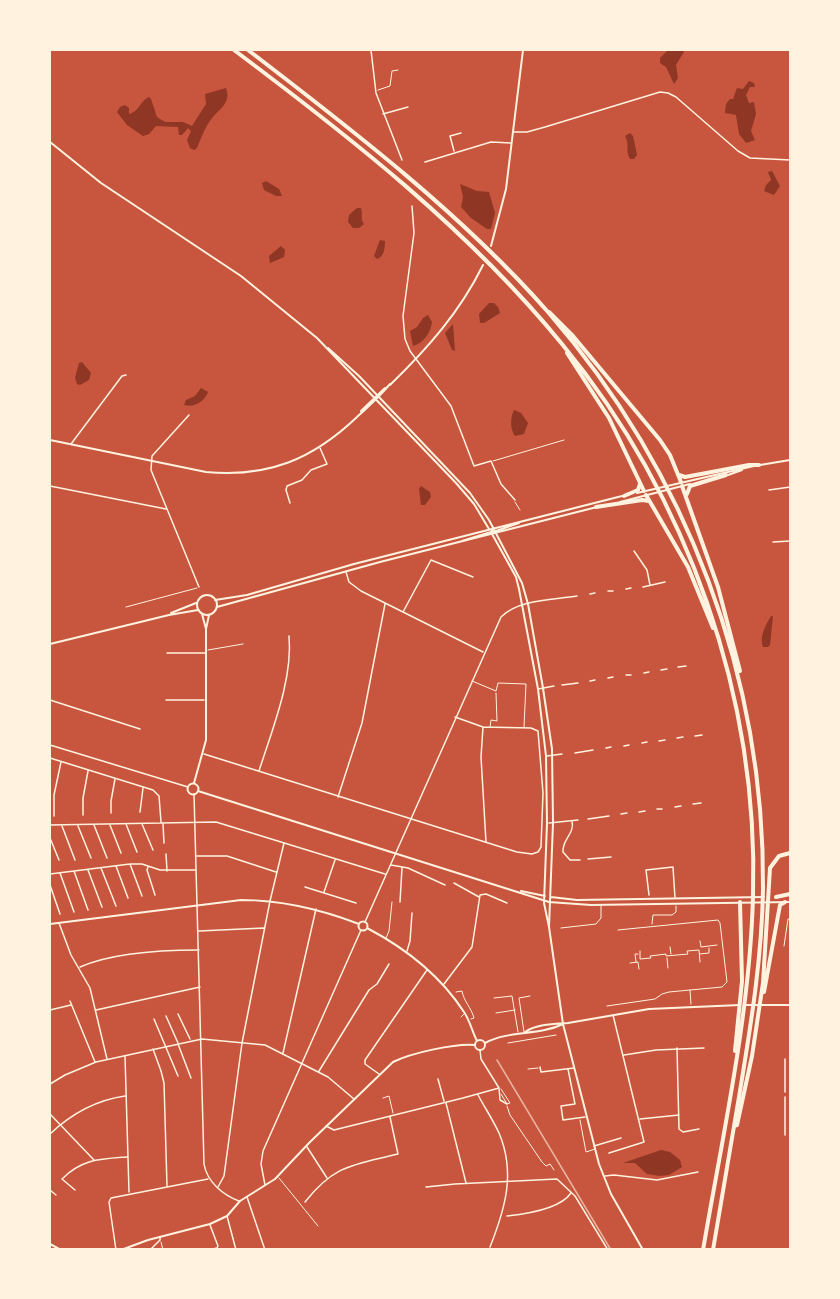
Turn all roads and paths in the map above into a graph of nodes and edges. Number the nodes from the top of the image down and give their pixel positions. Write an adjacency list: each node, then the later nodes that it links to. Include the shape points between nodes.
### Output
1 (234, 50): 21 (highway, via 363,152 479,255)
2 (248, 50): 20 (highway, via 369,145 483,245)
3 (371, 50): 6 (street)
4 (523, 50): 9 (street)
5 (398, 70): 6 (street, via 392,71 387,88)
6 (376, 90): 8 (street)
7 (408, 107): 8 (street)
8 (383, 114): 14 (street)
9 (513, 131): 12 (street); 15 (street, via 545,128 660,92 676,96 750,158)
10 (460, 133): 13 (street, via 450,136)
11 (50, 142): 24 (street, via 101,183 280,306)
12 (512, 143): 13 (street, via 491,142); 18 (street, via 504,198)
13 (455, 153): 16 (street)
14 (402, 160)
15 (790, 160)
16 (425, 162)
17 (412, 206): 22 (street, via 414,233 403,324 405,339)
18 (491, 246)
19 (483, 265): 22 (street, via 452,317)
20 (546, 310): 36 (highway, via 573,336 660,440); 108 (highway, via 614,397 665,481 710,581)
21 (563, 344): 38 (highway, via 609,418); 84 (highway, via 623,427 655,483 687,550)
22 (416, 358): 24 (street); 34 (street, via 451,406 474,466)
23 (126, 375): 28 (street)
24 (376, 398): 30 (street); 52 (street, via 460,481 483,510)
25 (189, 415): 33 (street)
26 (50, 440): 28 (street)
27 (564, 440): 34 (street)
28 (71, 445): 33 (street)
29 (50, 446): 31 (street)
30 (320, 448): 33 (street, via 284,465 241,474); 48 (street, via 327,465 311,470 286,488)
31 (50, 451)
32 (790, 460): 35 (street)
33 (151, 462): 50 (street)
34 (491, 462): 46 (street)
35 (759, 465): 36 (highway, via 685,477); 37 (street); 39 (street)
36 (678, 474): 39 (highway)
37 (726, 475): 39 (street); 45 (highway, via 690,486)
38 (639, 481): 43 (highway); 44 (highway, via 638,490)
39 (682, 484): 43 (street); 45 (highway)
40 (50, 486): 50 (street)
41 (790, 487): 42 (street)
42 (769, 490)
43 (645, 493): 44 (street); 47 (highway); 49 (street)
44 (624, 496): 52 (street)
45 (687, 497): 108 (highway, via 727,619)
46 (514, 500): 51 (street)
47 (650, 501): 49 (highway); 84 (highway, via 688,567)
48 (290, 503)
49 (596, 507): 52 (street)
50 (167, 509): 61 (street)
51 (520, 510)
52 (493, 531): 56 (street); 57 (street); 73 (street, via 516,570); 74 (street, via 516,577)
53 (790, 541): 54 (street)
54 (773, 542)
55 (634, 551): 60 (street, via 647,570)
56 (344, 566): 57 (street); 70 (street, via 248,595)
57 (346, 572): 72 (street, via 352,587); 76 (street)
58 (473, 577): 78 (street, via 431,560)
59 (665, 582): 60 (street)
60 (650, 585): 62 (street)
61 (199, 587): 75 (street)
62 (643, 587)
63 (631, 588): 64 (street)
64 (626, 589)
65 (608, 591): 66 (street)
66 (613, 591)
67 (595, 593): 68 (street)
68 (590, 594)
69 (578, 596): 73 (street)
70 (216, 600): 71 (street, via 207,595); 76 (street)
71 (197, 602): 77 (street); 80 (street)
72 (385, 604): 78 (street); 147 (street, via 362,723)
73 (528, 604): 74 (street); 106 (street)
74 (523, 605): 89 (street, via 501,617); 107 (street)
75 (126, 607)
76 (217, 607): 81 (street)
77 (198, 610): 79 (street); 80 (street)
78 (403, 613): 89 (street)
79 (202, 614): 81 (street); 82 (street)
80 (169, 615): 85 (street)
81 (208, 615): 82 (street)
82 (207, 629): 87 (street)
83 (289, 636): 140 (street, via 284,682)
84 (719, 640): 336 (highway, via 742,739 753,848 750,954)
85 (50, 644)
86 (243, 644): 87 (street)
87 (206, 651): 88 (street); 112 (street)
88 (166, 653)
89 (484, 653): 101 (street)
90 (686, 666): 91 (street)
91 (678, 668)
92 (667, 669): 93 (street)
93 (661, 670)
94 (649, 672): 95 (street)
95 (644, 673)
96 (626, 675): 97 (street)
97 (631, 675)
98 (613, 677): 99 (street)
99 (608, 678)
100 (596, 680): 102 (street)
101 (472, 681): 109 (street); 113 (street)
102 (590, 681)
103 (578, 683): 104 (street)
104 (562, 685)
105 (554, 686): 106 (street)
106 (543, 688): 107 (street); 136 (street)
107 (538, 689): 135 (street)
108 (742, 690): 365 (highway, via 759,802 763,891 759,965)
109 (496, 691): 115 (street, via 497,721 490,720); 116 (street, via 498,683 526,684)
110 (50, 700): 117 (street)
111 (166, 700): 112 (street)
112 (206, 700): 133 (street)
113 (456, 717): 114 (street); 164 (street)
114 (483, 727): 115 (street); 181 (street)
115 (490, 727): 116 (street)
116 (524, 728): 181 (street, via 538,731 541,748 541,847 538,852 522,854)
117 (140, 729)
118 (702, 735): 119 (street)
119 (695, 736)
120 (683, 737): 121 (street)
121 (677, 738)
122 (664, 740): 123 (street)
123 (660, 741)
124 (647, 742): 125 (street)
125 (642, 743)
126 (50, 745): 143 (street)
127 (629, 745): 128 (street)
128 (624, 746)
129 (611, 747): 130 (street)
130 (606, 748)
131 (593, 750): 132 (street)
132 (574, 753)
133 (203, 754): 140 (street); 142 (street)
134 (562, 754): 136 (street)
135 (546, 756): 136 (street); 170 (street)
136 (552, 756): 171 (street)
137 (50, 758): 138 (street)
138 (61, 762): 139 (street); 161 (street)
139 (88, 770): 141 (street); 160 (street)
140 (258, 772): 147 (street)
141 (115, 778): 144 (street); 156 (street)
142 (194, 783): 143 (street); 145 (street)
143 (188, 787): 146 (street, via 189,793)
144 (144, 788): 157 (street); 169 (street, via 159,796)
145 (198, 791): 146 (street); 184 (street)
146 (194, 794): 167 (street)
147 (338, 797): 164 (street)
148 (700, 803): 149 (street)
149 (693, 804)
150 (681, 806): 151 (street)
151 (675, 807)
152 (662, 808): 153 (street)
153 (657, 809)
154 (645, 811): 155 (street)
155 (639, 812)
156 (111, 813)
157 (140, 813)
158 (627, 813): 159 (street)
159 (621, 814)
160 (83, 815)
161 (54, 816)
162 (609, 816): 163 (street)
163 (588, 819)
164 (410, 820): 181 (street); 184 (street)
165 (578, 820): 166 (street)
166 (572, 821): 171 (street); 196 (street, via 563,852 570,860)
167 (194, 822): 169 (street); 180 (street, via 216,822); 188 (street)
168 (142, 823): 169 (street); 173 (street); 182 (street)
169 (162, 823): 179 (street)
170 (547, 823): 171 (street); 220 (street)
171 (553, 823): 223 (street)
172 (110, 824): 173 (street); 177 (street); 185 (street)
173 (126, 824): 183 (street)
174 (50, 825): 175 (street)
175 (62, 825): 176 (street); 195 (street)
176 (78, 825): 177 (street); 190 (street)
177 (94, 825): 191 (street)
178 (50, 838): 194 (street)
179 (164, 843)
180 (284, 843): 192 (street); 207 (street)
181 (485, 843)
182 (153, 850)
183 (137, 852)
184 (396, 852): 199 (street); 215 (street)
185 (121, 853)
186 (790, 853): 307 (highway, via 777,858 770,870)
187 (166, 854): 206 (street)
188 (196, 856): 204 (street); 207 (street, via 226,856)
189 (611, 857): 193 (street)
190 (91, 858)
191 (107, 858)
192 (335, 859): 210 (street); 216 (street)
193 (588, 859)
194 (59, 860)
195 (75, 860)
196 (580, 860)
197 (130, 864): 198 (street); 200 (street); 219 (street)
198 (116, 865): 201 (street); 224 (street)
199 (390, 865): 202 (street); 210 (street)
200 (148, 866): 206 (street); 217 (street)
201 (100, 867): 203 (street); 241 (street)
202 (402, 868): 213 (street); 232 (street)
203 (87, 869): 205 (street); 242 (street)
204 (196, 870): 206 (street); 238 (street)
205 (74, 871): 208 (street); 244 (street)
206 (167, 871)
207 (277, 872): 229 (street)
208 (60, 873): 209 (street); 245 (street)
209 (50, 874)
210 (386, 875): 250 (street)
211 (454, 883): 222 (street)
212 (50, 885): 247 (street)
213 (445, 885)
214 (305, 887): 216 (street)
215 (513, 889): 220 (street); 230 (street)
216 (324, 894): 236 (street)
217 (154, 895)
218 (649, 895): 225 (street, via 646,870 673,867)
219 (142, 896)
220 (544, 896): 223 (street); 230 (street)
221 (790, 896): 226 (highway)
222 (479, 897): 237 (street, via 486,894); 284 (street, via 472,947)
223 (549, 897): 227 (street); 233 (street)
224 (128, 898)
225 (675, 899): 227 (street); 228 (street); 239 (street)
226 (776, 899): 228 (street); 234 (street)
227 (600, 900): 240 (street)
228 (742, 900): 239 (street); 336 (highway, via 742,981)
229 (270, 901): 238 (street); 243 (street); 255 (street)
230 (544, 901): 233 (street); 254 (street)
231 (392, 902): 261 (street)
232 (400, 902)
233 (549, 902): 240 (street); 254 (street)
234 (785, 902): 235 (street); 307 (highway, via 780,905)
235 (790, 902)
236 (356, 903)
237 (507, 903)
238 (197, 904): 249 (street); 260 (street)
239 (676, 904): 240 (street); 253 (street, via 674,914 653,915)
240 (601, 905): 257 (street, via 601,918 596,924)
241 (116, 906)
242 (102, 908)
243 (316, 909): 252 (street); 325 (street)
244 (88, 910)
245 (74, 912)
246 (412, 913): 271 (street)
247 (60, 914)
248 (790, 919): 265 (street)
249 (59, 922): 251 (street); 280 (street)
250 (365, 922): 252 (street); 256 (street)
251 (50, 924)
252 (359, 924): 258 (street)
253 (652, 926): 259 (street); 286 (street, via 719,921 727,982)
254 (549, 927): 306 (street)
255 (264, 928): 260 (street); 316 (street)
256 (367, 928): 258 (street); 261 (street)
257 (561, 928)
258 (362, 930): 331 (street)
259 (618, 930)
260 (198, 932): 268 (street)
261 (386, 938): 271 (street)
262 (700, 941): 267 (street)
263 (717, 945): 264 (street)
264 (708, 946): 267 (street); 274 (street, via 709,953)
265 (784, 946)
266 (670, 947): 273 (street)
267 (701, 947): 269 (street)
268 (199, 950): 280 (street, via 165,950 97,961); 285 (street)
269 (700, 950): 273 (street); 274 (street)
270 (640, 951): 272 (street)
271 (406, 952): 282 (street)
272 (640, 954): 276 (street); 276 (street, via 635,954)
273 (671, 954): 275 (street)
274 (700, 954): 277 (street)
275 (666, 955): 276 (street); 281 (street)
276 (638, 961): 278 (street); 283 (street)
277 (700, 962)
278 (630, 963)
279 (389, 964): 337 (street)
280 (79, 968): 296 (street)
281 (668, 968)
282 (428, 969): 284 (street); 338 (street, via 365,1060)
283 (639, 969)
284 (443, 984): 298 (street)
285 (200, 987): 296 (street); 311 (street)
286 (690, 990): 293 (street); 294 (street)
287 (456, 992): 305 (street, via 462,991 471,1006 474,1017)
288 (530, 996): 308 (street, via 519,998)
289 (494, 998): 297 (street, via 512,996)
290 (70, 1001): 291 (street)
291 (72, 1005): 295 (street); 330 (street)
292 (790, 1005): 294 (street)
293 (607, 1006)
294 (691, 1006): 301 (street)
295 (50, 1010)
296 (96, 1010): 328 (street)
297 (515, 1010): 299 (street); 309 (street)
298 (465, 1013): 303 (street); 305 (street)
299 (496, 1013)
300 (178, 1014): 312 (street)
301 (613, 1014): 306 (street); 327 (street)
302 (166, 1016): 315 (street)
303 (460, 1017)
304 (154, 1018): 320 (street)
305 (468, 1019): 314 (street)
306 (563, 1023): 308 (street); 333 (street)
307 (757, 1028): 365 (highway)
308 (524, 1032): 309 (street); 313 (street)
309 (519, 1033): 317 (street)
310 (556, 1035): 313 (street)
311 (201, 1039): 312 (street); 316 (street); 380 (street, via 204,1164)
312 (190, 1040): 315 (street)
313 (526, 1040): 318 (street)
314 (477, 1041): 317 (street); 319 (street)
315 (178, 1043): 320 (street); 340 (street)
316 (242, 1043): 325 (street, via 265,1045); 386 (street, via 224,1176)
317 (485, 1043): 324 (street)
318 (508, 1043)
319 (475, 1045): 324 (street); 338 (street, via 408,1055)
320 (165, 1046): 323 (street); 339 (street)
321 (677, 1048): 322 (street); 327 (street); 356 (street)
322 (704, 1048)
323 (152, 1049): 326 (street); 384 (street, via 164,1083)
324 (480, 1050): 345 (street, via 481,1059)
325 (282, 1054): 331 (street)
326 (125, 1055): 328 (street); 348 (street)
327 (623, 1056): 360 (street)
328 (107, 1059): 330 (street)
329 (785, 1059): 342 (street)
330 (96, 1062): 344 (street)
331 (302, 1063): 337 (street); 383 (street, via 263,1151 261,1164)
332 (540, 1067): 334 (street); 335 (street, via 541,1072)
333 (575, 1067): 335 (street); 358 (street)
334 (528, 1069)
335 (568, 1069): 359 (street, via 574,1104 561,1107 563,1120)
336 (734, 1070): 412 (highway)
337 (319, 1072): 351 (street)
338 (379, 1074): 351 (street)
339 (178, 1076)
340 (191, 1078)
341 (438, 1079): 352 (street)
342 (785, 1081): 343 (street); 346 (street)
343 (790, 1081)
344 (50, 1084)
345 (499, 1089): 347 (street); 353 (street, via 500,1100); 353 (street, via 510,1103)
346 (785, 1092)
347 (478, 1095): 352 (street); 381 (street, via 502,1143)
348 (126, 1096): 361 (street, via 87,1108); 373 (street)
349 (785, 1097): 362 (street)
350 (383, 1098): 355 (street, via 389,1096)
351 (354, 1099): 364 (street)
352 (445, 1102): 355 (street); 382 (street)
353 (507, 1104): 375 (street, via 510,1115 542,1162)
354 (50, 1113): 361 (street)
355 (394, 1115): 357 (street)
356 (679, 1115): 360 (street); 366 (street, via 681,1132)
357 (389, 1116): 364 (street, via 334,1130); 379 (street, via 398,1154 344,1168)
358 (586, 1117): 359 (street); 371 (street)
359 (579, 1118): 371 (street, via 586,1152)
360 (639, 1119): 372 (street, via 644,1142)
361 (60, 1124): 367 (street); 374 (street)
362 (785, 1124): 363 (street); 368 (street)
363 (790, 1124)
364 (326, 1126): 370 (street)
365 (734, 1126): 413 (highway)
366 (699, 1129)
367 (50, 1134)
368 (784, 1135)
369 (621, 1138): 371 (street)
370 (306, 1146): 377 (street); 379 (street)
371 (594, 1148): 378 (street)
372 (609, 1153)
373 (128, 1157): 374 (street); 390 (street)
374 (94, 1161): 388 (street, via 74,1167 62,1179)
375 (554, 1170)
376 (698, 1172): 378 (street, via 657,1180)
377 (278, 1176): 383 (street); 398 (street)
378 (604, 1177): 411 (street)
379 (327, 1178): 394 (street)
380 (209, 1179): 384 (street); 386 (street)
381 (508, 1181): 382 (street); 389 (street, via 554,1178); 401 (street, via 502,1216)
382 (466, 1183): 385 (street)
383 (266, 1186): 392 (street)
384 (167, 1187): 390 (street)
385 (426, 1187)
386 (218, 1188): 393 (street)
387 (50, 1190): 391 (street)
388 (75, 1190)
389 (571, 1193): 396 (street, via 544,1209); 410 (street)
390 (129, 1194): 403 (street, via 110,1200)
391 (56, 1196)
392 (247, 1196): 393 (street); 409 (street)
393 (240, 1201): 395 (street)
394 (305, 1202)
395 (227, 1216): 397 (street); 408 (street)
396 (507, 1216)
397 (210, 1224): 399 (street); 407 (street, via 218,1246)
398 (318, 1226)
399 (160, 1239): 404 (street); 405 (street); 406 (street)
400 (50, 1244): 402 (street)
401 (490, 1247)
402 (61, 1250)
403 (116, 1250)
404 (121, 1250)
405 (150, 1250)
406 (163, 1250)
407 (209, 1250)
408 (236, 1250)
409 (265, 1250)
410 (608, 1250)
411 (643, 1250)
412 (703, 1250)
413 (713, 1250)

